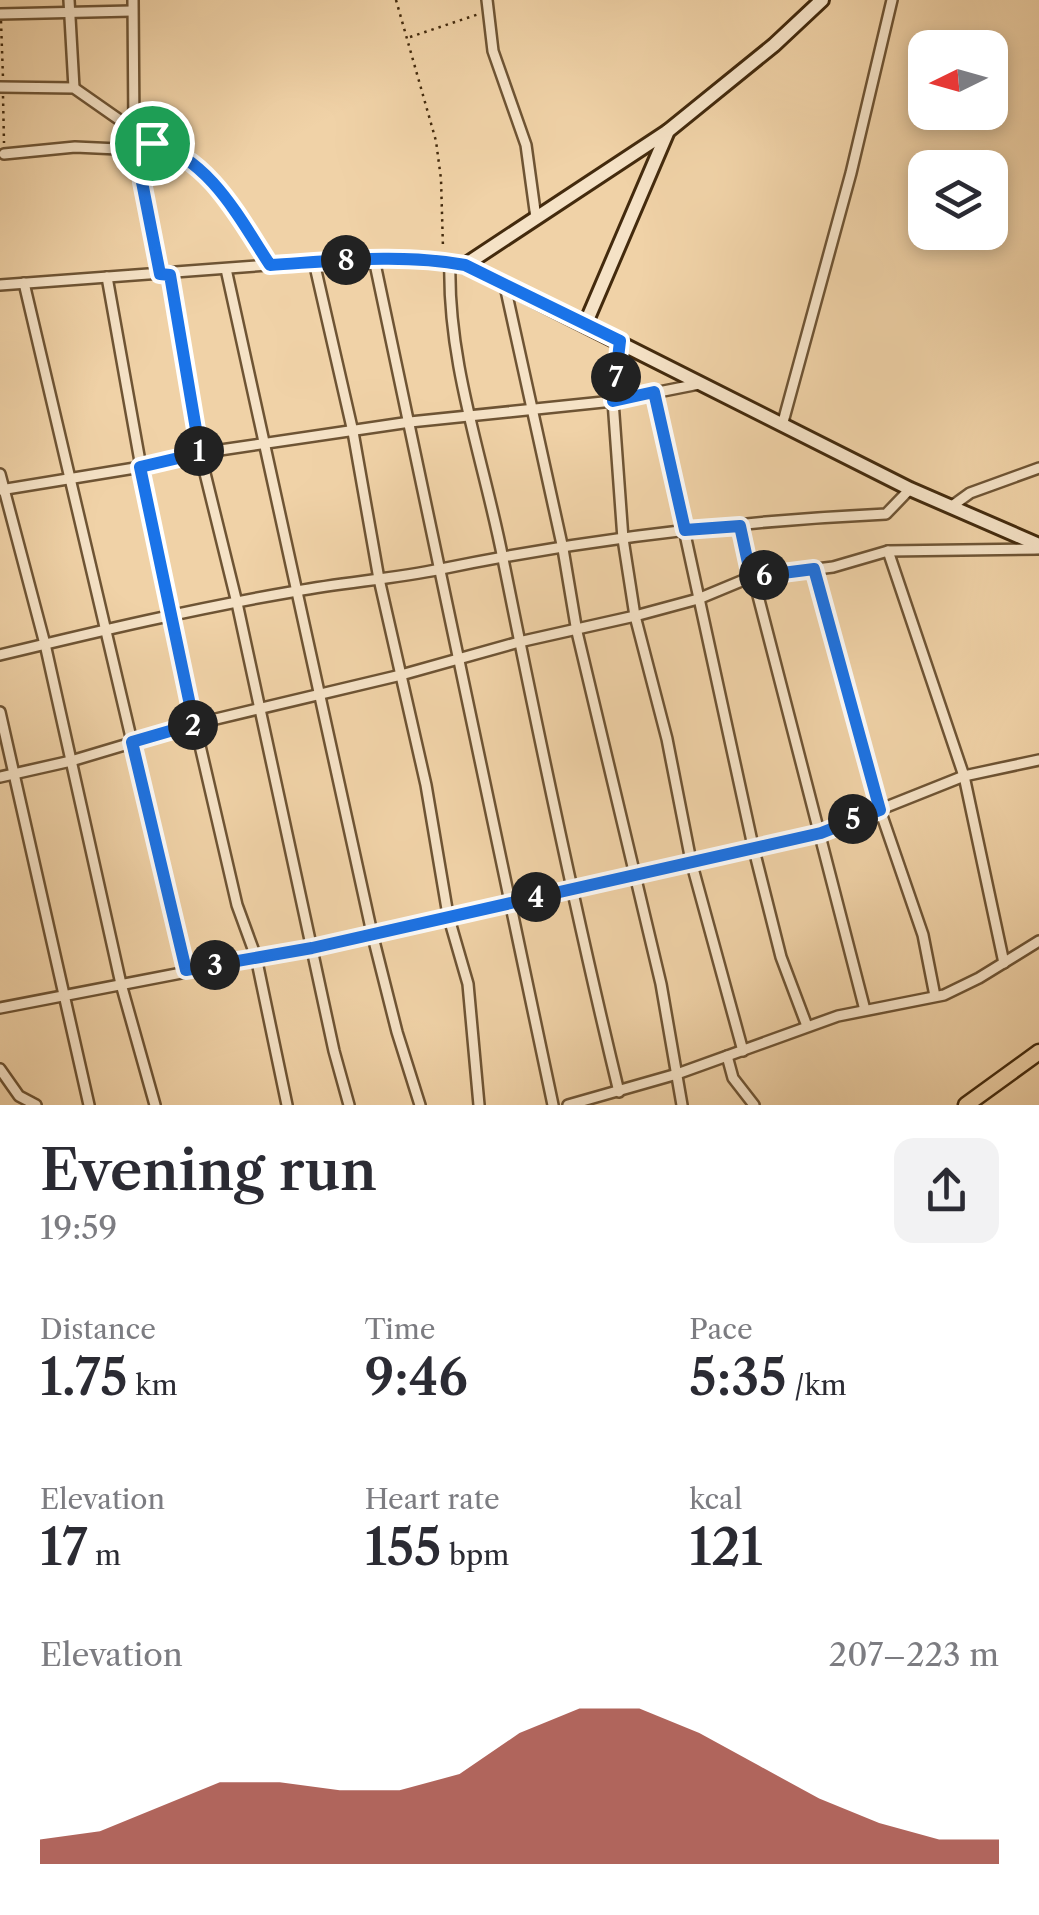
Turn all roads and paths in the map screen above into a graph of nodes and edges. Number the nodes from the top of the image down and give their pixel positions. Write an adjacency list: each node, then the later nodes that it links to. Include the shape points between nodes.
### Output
1 (396, 0): 8 (path)
2 (822, 0): 12 (street)
3 (892, 0): 35 (street)
4 (133, 5): 5 (street); 11 (street)
5 (69, 6): 7 (street); 10 (street)
6 (488, 6): 8 (path); 15 (street, via 494,51 526,145)
7 (0, 14)
8 (409, 38): 17 (path, via 436,141)
9 (0, 87): 10 (street)
10 (74, 88): 11 (street)
11 (134, 130): 13 (street)
12 (668, 130): 15 (street); 27 (street)
13 (140, 150): 14 (street); 19 (street, via 152,143 189,160 221,191); 22 (street)
14 (4, 154)
15 (536, 218): 20 (street)
16 (374, 259): 17 (street); 18 (street); 34 (street)
17 (447, 261): 20 (street); 33 (street)
18 (314, 262): 19 (street); 36 (street)
19 (270, 265): 21 (street)
20 (465, 265): 26 (street)
21 (226, 269): 22 (street); 37 (street)
22 (165, 274): 23 (street); 38 (street)
23 (107, 277): 24 (street); 39 (street)
24 (24, 284): 25 (street); 42 (street)
25 (0, 285)
26 (505, 286): 27 (street); 32 (street)
27 (585, 324): 28 (street)
28 (620, 341): 29 (street); 31 (street)
29 (699, 384): 30 (street); 35 (street)
30 (654, 392): 31 (street); 47 (street)
31 (613, 401): 32 (street); 48 (street)
32 (531, 410): 33 (street); 50 (street)
33 (468, 415): 34 (street); 52 (street)
34 (410, 422): 36 (street); 53 (street)
35 (783, 422): 43 (street)
36 (354, 432): 37 (street); 56 (street)
37 (264, 443): 38 (street); 57 (street)
38 (200, 453): 39 (street); 59 (street)
39 (140, 467): 42 (street); 60 (street)
40 (1039, 468): 45 (street)
41 (0, 474): 44 (street)
42 (68, 476): 44 (street); 62 (street)
43 (910, 489): 45 (street); 46 (street, via 886,514)
44 (2, 490): 65 (street)
45 (952, 506): 49 (street)
46 (740, 526): 47 (street); 55 (street)
47 (685, 530): 48 (street); 58 (street)
48 (623, 539): 50 (street); 61 (street)
49 (1039, 547): 51 (street)
50 (563, 548): 52 (street); 63 (street)
51 (888, 552): 54 (street); 78 (street)
52 (503, 556): 53 (street); 64 (street)
53 (440, 569): 56 (street); 67 (street)
54 (814, 569): 55 (street); 79 (street)
55 (751, 577): 58 (street); 80 (street)
56 (379, 579): 57 (street); 68 (street)
57 (298, 591): 59 (street); 69 (street)
58 (698, 599): 61 (street); 81 (street)
59 (237, 603): 60 (street); 70 (street)
60 (172, 615): 62 (street); 72 (street)
61 (635, 616): 63 (street); 82 (street)
62 (107, 629): 65 (street); 73 (street)
63 (577, 632): 64 (street); 83 (street)
64 (519, 642): 67 (street); 84 (street)
65 (45, 644): 66 (street); 75 (street)
66 (0, 655)
67 (460, 658): 68 (street); 85 (street)
68 (401, 675): 69 (street); 86 (street)
69 (319, 694): 70 (street); 87 (street)
70 (260, 709): 72 (street); 89 (street)
71 (0, 712): 76 (street)
72 (194, 724): 73 (street); 90 (street)
73 (132, 742): 75 (street); 92 (street)
74 (1039, 760): 78 (street)
75 (71, 761): 76 (street); 93 (street)
76 (16, 772): 77 (street); 95 (street)
77 (0, 776)
78 (964, 776): 79 (street); 91 (street)
79 (880, 810): 80 (street); 94 (street, via 923,935)
80 (821, 833): 81 (street); 97 (street)
81 (753, 846): 82 (street); 98 (street)
82 (691, 860): 83 (street); 99 (street)
83 (635, 874): 84 (street); 103 (street)
84 (570, 890): 85 (street); 104 (street)
85 (508, 902): 86 (street); 112 (street)
86 (448, 915): 87 (street); 111 (street, via 468,984)
87 (372, 933): 89 (street); 110 (street)
88 (1039, 942): 91 (street)
89 (312, 948): 90 (street); 109 (street)
90 (256, 957): 92 (street); 108 (street)
91 (1004, 963): 94 (street)
92 (186, 970): 93 (street)
93 (121, 984): 95 (street); 107 (street)
94 (936, 996): 97 (street)
95 (62, 997): 96 (street); 106 (street)
96 (0, 1008)
97 (865, 1010): 98 (street)
98 (807, 1026): 99 (street)
99 (743, 1051): 101 (street)
100 (1039, 1052): 116 (main road)
101 (726, 1056): 103 (street); 115 (street)
102 (0, 1069): 105 (street, via 19,1096)
103 (678, 1074): 104 (street); 114 (street)
104 (618, 1092): 113 (street)
105 (36, 1105)
106 (88, 1105)
107 (154, 1105)
108 (287, 1105)
109 (349, 1105)
110 (420, 1105)
111 (479, 1105)
112 (553, 1105)
113 (568, 1105)
114 (682, 1105)
115 (754, 1105)
116 (966, 1105)

